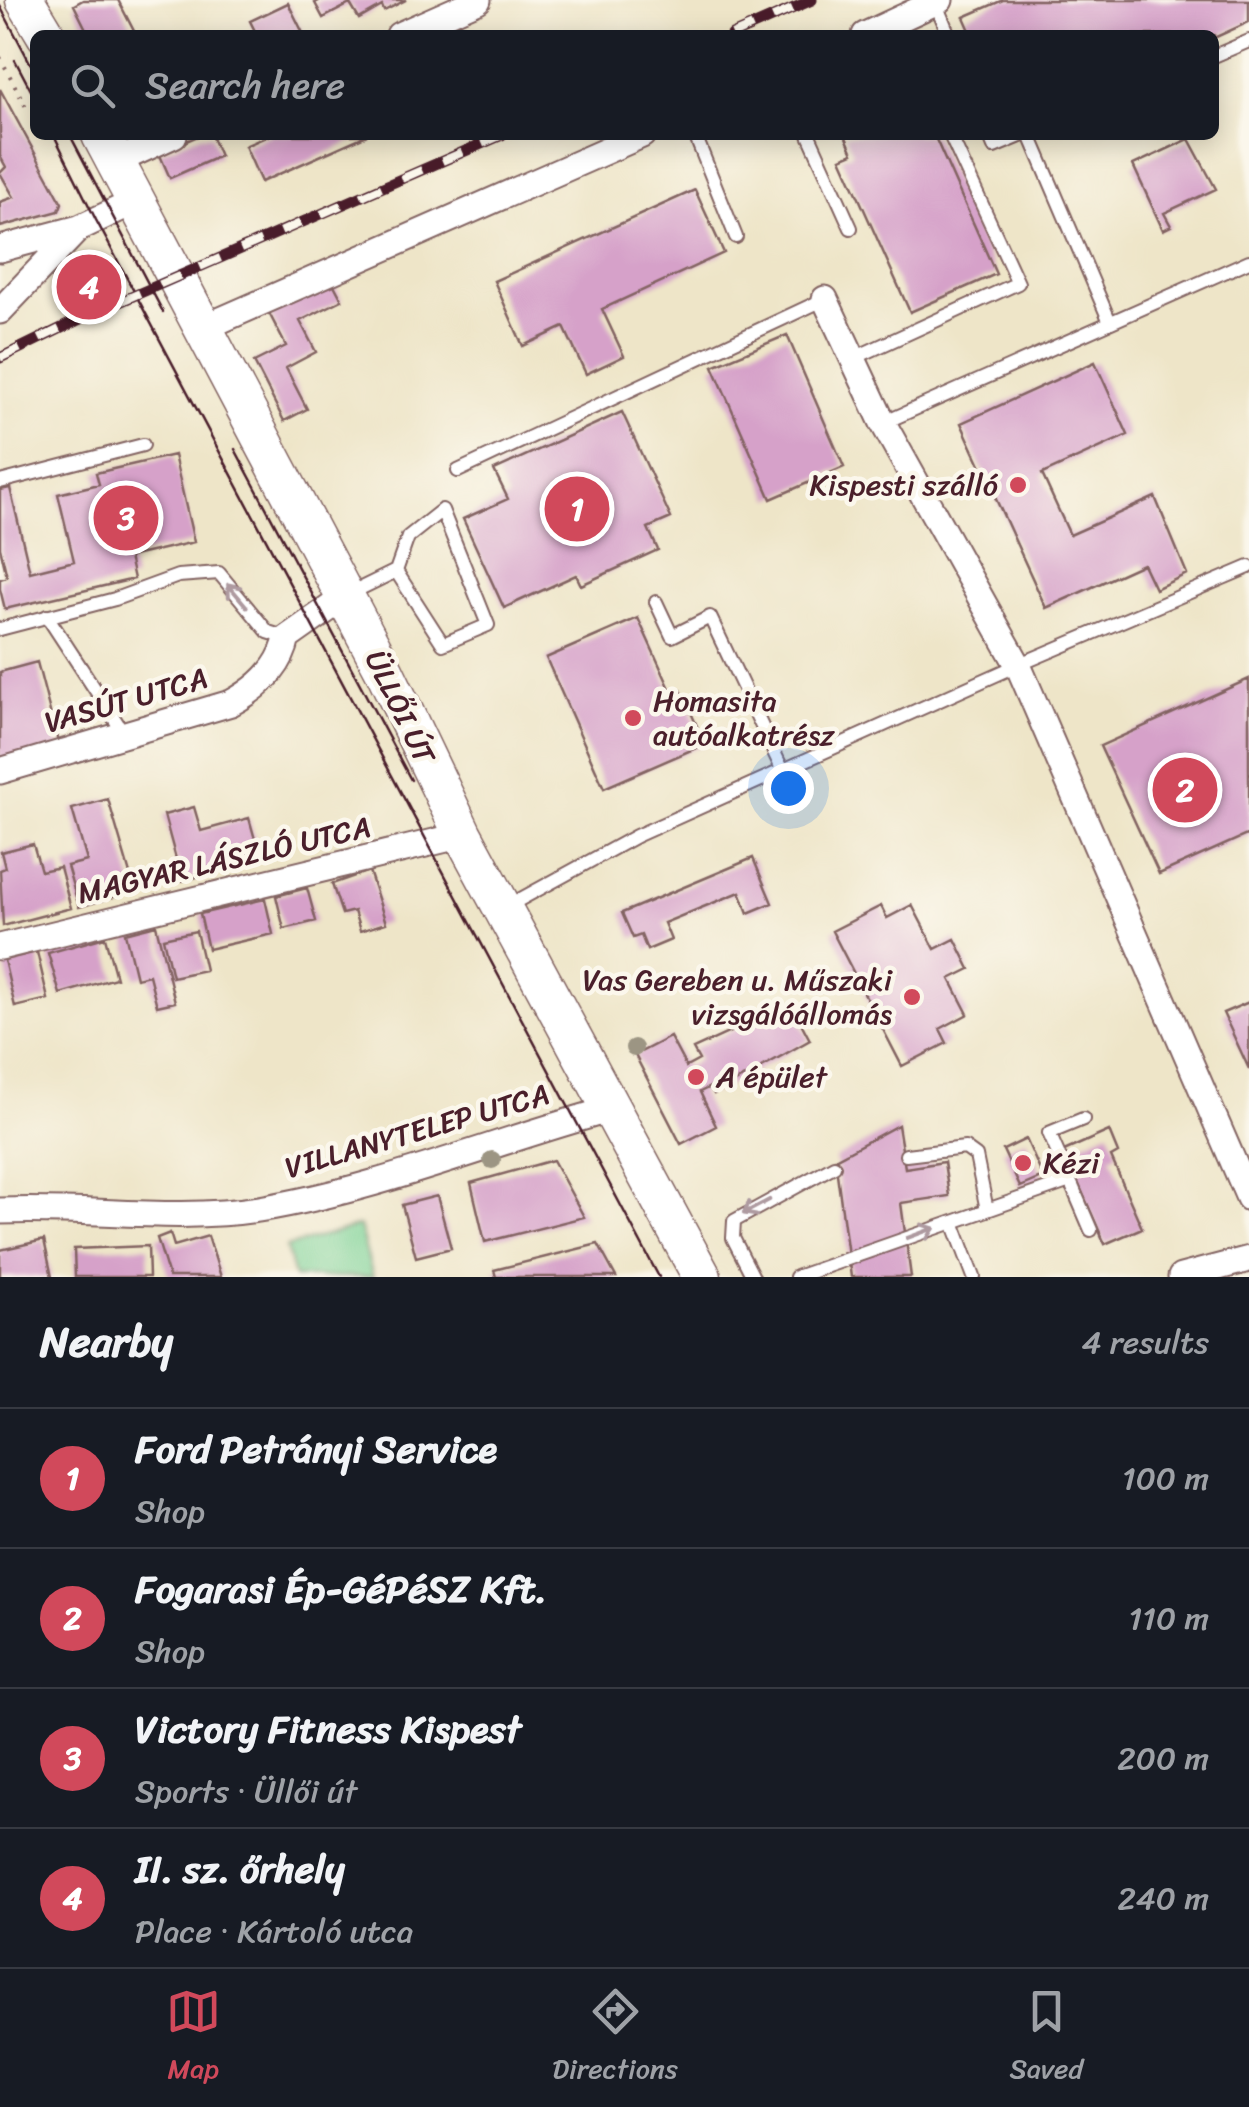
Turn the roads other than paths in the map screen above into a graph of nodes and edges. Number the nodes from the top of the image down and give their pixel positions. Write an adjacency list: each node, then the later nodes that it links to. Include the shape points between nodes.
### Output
1 (26, 0): 5 (main road)
2 (938, 1): 4 (street); 7 (lane)
3 (467, 2): 6 (street)
4 (902, 27)
5 (43, 30)
6 (409, 30)
7 (947, 30)
8 (1249, 42): 9 (lane)
9 (1219, 54)
10 (149, 140): 18 (street)
11 (631, 140): 28 (street)
12 (697, 140): 22 (lane)
13 (811, 140): 21 (lane)
14 (952, 140): 29 (lane, via 1018,283)
15 (991, 140): 16 (lane, via 994,146)
16 (1011, 140)
17 (1028, 140): 27 (lane)
18 (108, 148): 19 (main road, ÜLLŐI ÚT)
19 (136, 201): 20 (street); 28 (main road, ÜLLŐI ÚT)
20 (79, 228): 23 (street); 26 (street)
21 (851, 228)
22 (736, 237)
23 (0, 249)
24 (1249, 261): 27 (lane)
25 (825, 299): 29 (street); 32 (lane)
26 (0, 311)
27 (1110, 322): 30 (lane)
28 (203, 328): 36 (main road, ÜLLŐI ÚT)
29 (852, 359): 30 (street)
30 (883, 423): 41 (street)
31 (143, 444): 33 (lane)
32 (458, 471)
33 (0, 482)
34 (1249, 567): 41 (lane)
35 (396, 571): 35 (lane, via 442,644 488,624 442,510 408,538); 36 (lane)
36 (345, 596): 40 (street, VASÚT UTCA); 45 (main road, ÜLLŐI ÚT)
37 (656, 602): 44 (lane, via 672,636 710,618)
38 (47, 616): 39 (lane); 40 (lane, one-way to 38, via 268,632 219,573 178,576); 42 (lane)
39 (0, 628)
40 (287, 638): 42 (street, VASÚT UTCA, via 284,654 245,696)
41 (1018, 665): 44 (lane); 53 (street)
42 (125, 735): 43 (street, VASÚT UTCA)
43 (0, 771)
44 (783, 771): 46 (lane, via 636,836)
45 (462, 835): 46 (main road, ÜLLŐI ÚT); 47 (street, MAGYAR LÁSZLÓ UTCA)
46 (502, 910): 48 (main road, ÜLLŐI ÚT)
47 (0, 946)
48 (612, 1109): 55 (street, VILLANYTELEP UTCA, via 370,1184 261,1208 193,1216); 59 (main road, ÜLLŐI ÚT)
49 (1083, 1119): 52 (lane, via 1049,1133)
50 (906, 1155): 54 (lane, via 971,1150)
51 (834, 1166): 60 (lane, one-way to 60, via 734,1221 733,1238)
52 (1070, 1181): 54 (lane); 57 (lane)
53 (1246, 1182)
54 (987, 1210): 56 (lane)
55 (0, 1211)
56 (954, 1222): 61 (lane, one-way to 56); 62 (lane)
57 (1091, 1230)
58 (1249, 1259): 63 (street)
59 (702, 1277)
60 (753, 1277)
61 (796, 1277)
62 (974, 1277)
63 (1181, 1277)

